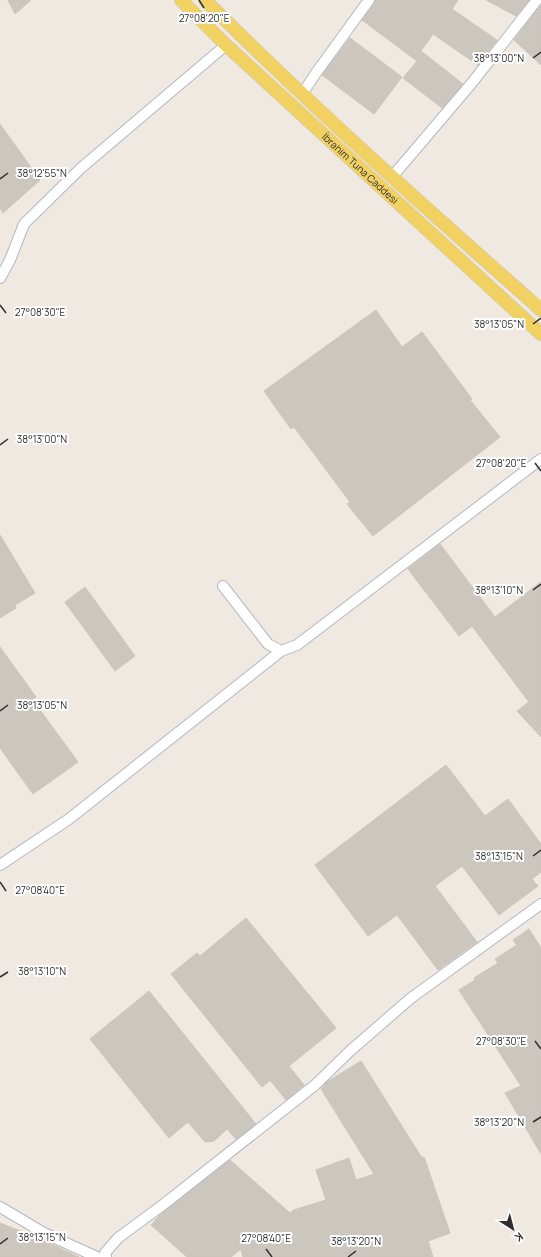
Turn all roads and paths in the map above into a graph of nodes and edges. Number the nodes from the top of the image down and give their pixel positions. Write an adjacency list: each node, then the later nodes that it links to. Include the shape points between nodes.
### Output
1 (181, 0): 5 (main road, İbrahim Tuna Caddesi)
2 (205, 0): 6 (main road, İbrahim Tuna Caddesi)
3 (369, 0): 6 (street)
4 (537, 0): 7 (street, via 471,84)
5 (226, 45): 8 (street, via 82,168 24,224); 10 (main road, İbrahim Tuna Caddesi)
6 (302, 94): 7 (main road, İbrahim Tuna Caddesi)
7 (392, 177): 9 (main road, İbrahim Tuna Caddesi)
8 (0, 278)
9 (541, 310)
10 (541, 334)
11 (541, 458): 13 (street, via 297,645)
12 (223, 586): 13 (street, via 268,644)
13 (282, 651): 14 (street, via 69,820)
14 (0, 865)
15 (541, 904): 18 (street, via 411,998 315,1084 118,1238 105,1253)
16 (0, 1207): 17 (street, via 44,1233)
17 (97, 1257)
18 (106, 1257)

